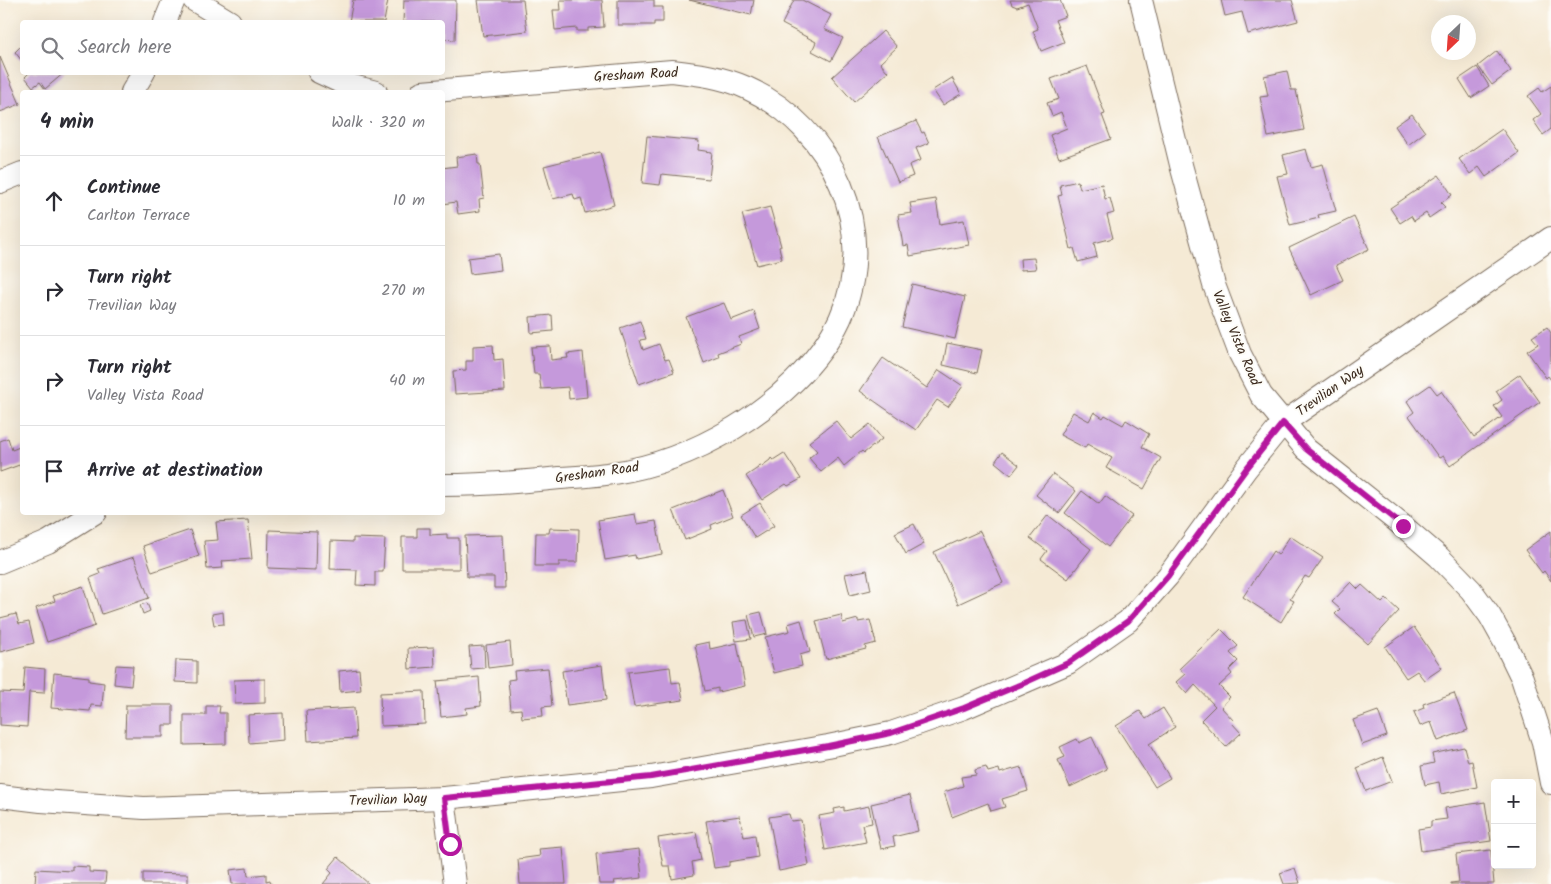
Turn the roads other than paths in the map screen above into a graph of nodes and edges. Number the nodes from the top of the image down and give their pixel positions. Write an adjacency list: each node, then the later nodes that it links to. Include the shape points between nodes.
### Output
1 (174, 0): 4 (street)
2 (194, 0): 5 (street)
3 (1141, 0): 14 (street, Valley Vista Road, via 1214,285 1240,354 1260,395)
4 (166, 20)
5 (227, 20)
6 (142, 75): 8 (street)
7 (326, 75): 9 (street)
8 (133, 90)
9 (368, 90)
10 (445, 90): 15 (street, Gresham Road, via 672,71 706,74 747,88 780,107 803,126 827,156 839,177 850,210 854,242 849,294 840,319 823,347 782,392 735,428 676,457 614,473 507,484)
11 (20, 174): 12 (street)
12 (0, 182)
13 (1551, 238): 14 (street, Trevilian Way)
14 (1283, 423): 18 (street, Valley Vista Road, via 1306,449 1439,558 1490,616 1522,678 1543,742); 20 (street, Trevilian Way, via 1168,576 1128,621 1068,663 1024,683 891,733 828,746 651,777)
15 (445, 485)
16 (91, 515): 17 (street, via 48,542)
17 (0, 562)
18 (1551, 783)
19 (0, 796): 20 (street, Trevilian Way, via 144,808)
20 (444, 798): 21 (street)
21 (455, 884)

